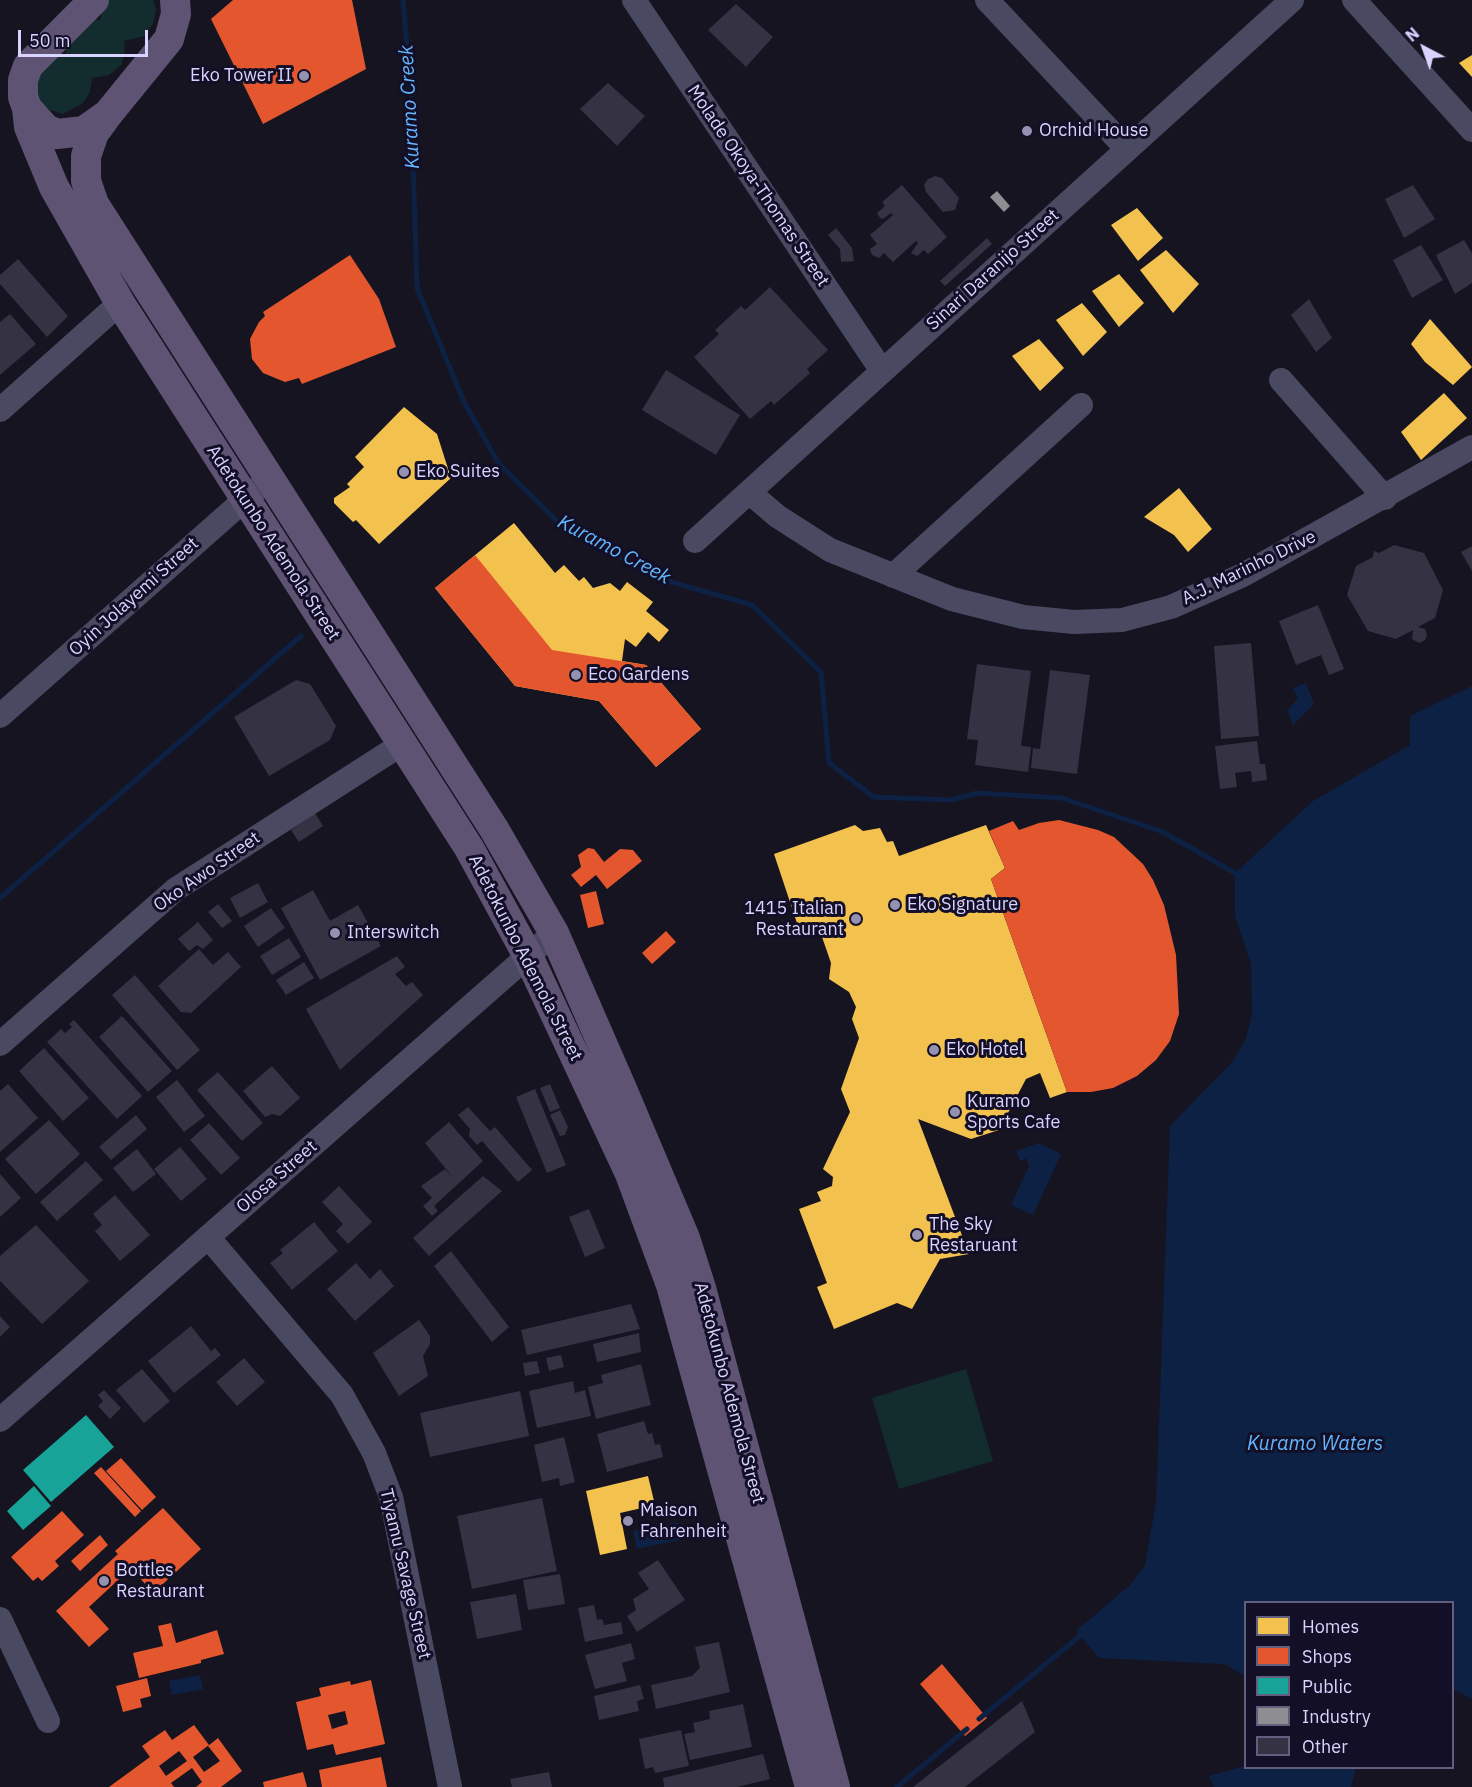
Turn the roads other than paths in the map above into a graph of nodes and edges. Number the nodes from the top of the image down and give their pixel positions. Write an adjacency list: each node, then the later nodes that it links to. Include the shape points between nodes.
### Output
1 (175, 0): 8 (main road, via 176,14)
2 (186, 0): 8 (street)
3 (634, 0): 16 (street, Molade Okoya-Thomas Street)
4 (987, 0): 14 (street)
5 (1292, 0): 14 (street, Sinari Daranijo Street)
6 (1354, 0): 13 (street)
7 (85, 4): 9 (main road)
8 (169, 39): 12 (main road)
9 (28, 66): 10 (main road); 11 (main road, Adetokunbo Ademola Street, via 23,80)
10 (0, 85)
11 (27, 108): 12 (main road, via 46,129 57,134 84,131); 15 (main road, Adetokunbo Ademola Street, via 29,127 54,187)
12 (108, 114): 21 (main road, Adetokunbo Ademola Street, via 94,133 86,156 86,181 94,204)
13 (1472, 130)
14 (1127, 149): 16 (street, Sinari Daranijo Street)
15 (120, 303): 19 (street); 24 (main road, Adetokunbo Ademola Street)
16 (882, 371): 22 (street, Sinari Daranijo Street)
17 (1281, 380): 23 (street)
18 (1081, 405): 26 (street)
19 (0, 410)
20 (1472, 447): 23 (street, A.J. Marinho Drive)
21 (268, 480): 24 (street, Oyin Jolayemi Street); 29 (main road, Adetokunbo Ademola Street, via 494,829)
22 (749, 492): 25 (street, Sinari Daranijo Street); 26 (street, A.J. Marinho Drive, via 777,516 830,550)
23 (1385, 498): 26 (street, A.J. Marinho Drive, via 1243,575 1171,607 1122,620 1074,622 1023,617 952,598)
24 (244, 500): 27 (street, Oyin Jolayemi Street); 28 (main road, Adetokunbo Ademola Street)
25 (695, 541)
26 (893, 576)
27 (0, 716)
28 (402, 744): 30 (main road, Adetokunbo Ademola Street, via 469,848); 31 (street, Oko Awo Street, via 176,889)
29 (554, 933): 30 (street, Olosa Street); 38 (main road, Adetokunbo Ademola Street, via 680,1228 701,1287)
30 (528, 956): 32 (street, Olosa Street); 37 (main road, Adetokunbo Ademola Street, via 630,1174 671,1285)
31 (0, 1044)
32 (208, 1237): 33 (street, Olosa Street); 36 (street, Tiyamu Savage Street, via 342,1395 374,1453 391,1497)
33 (0, 1420)
34 (0, 1619): 35 (street)
35 (48, 1721)
36 (450, 1787)
37 (810, 1787)
38 (835, 1787)

